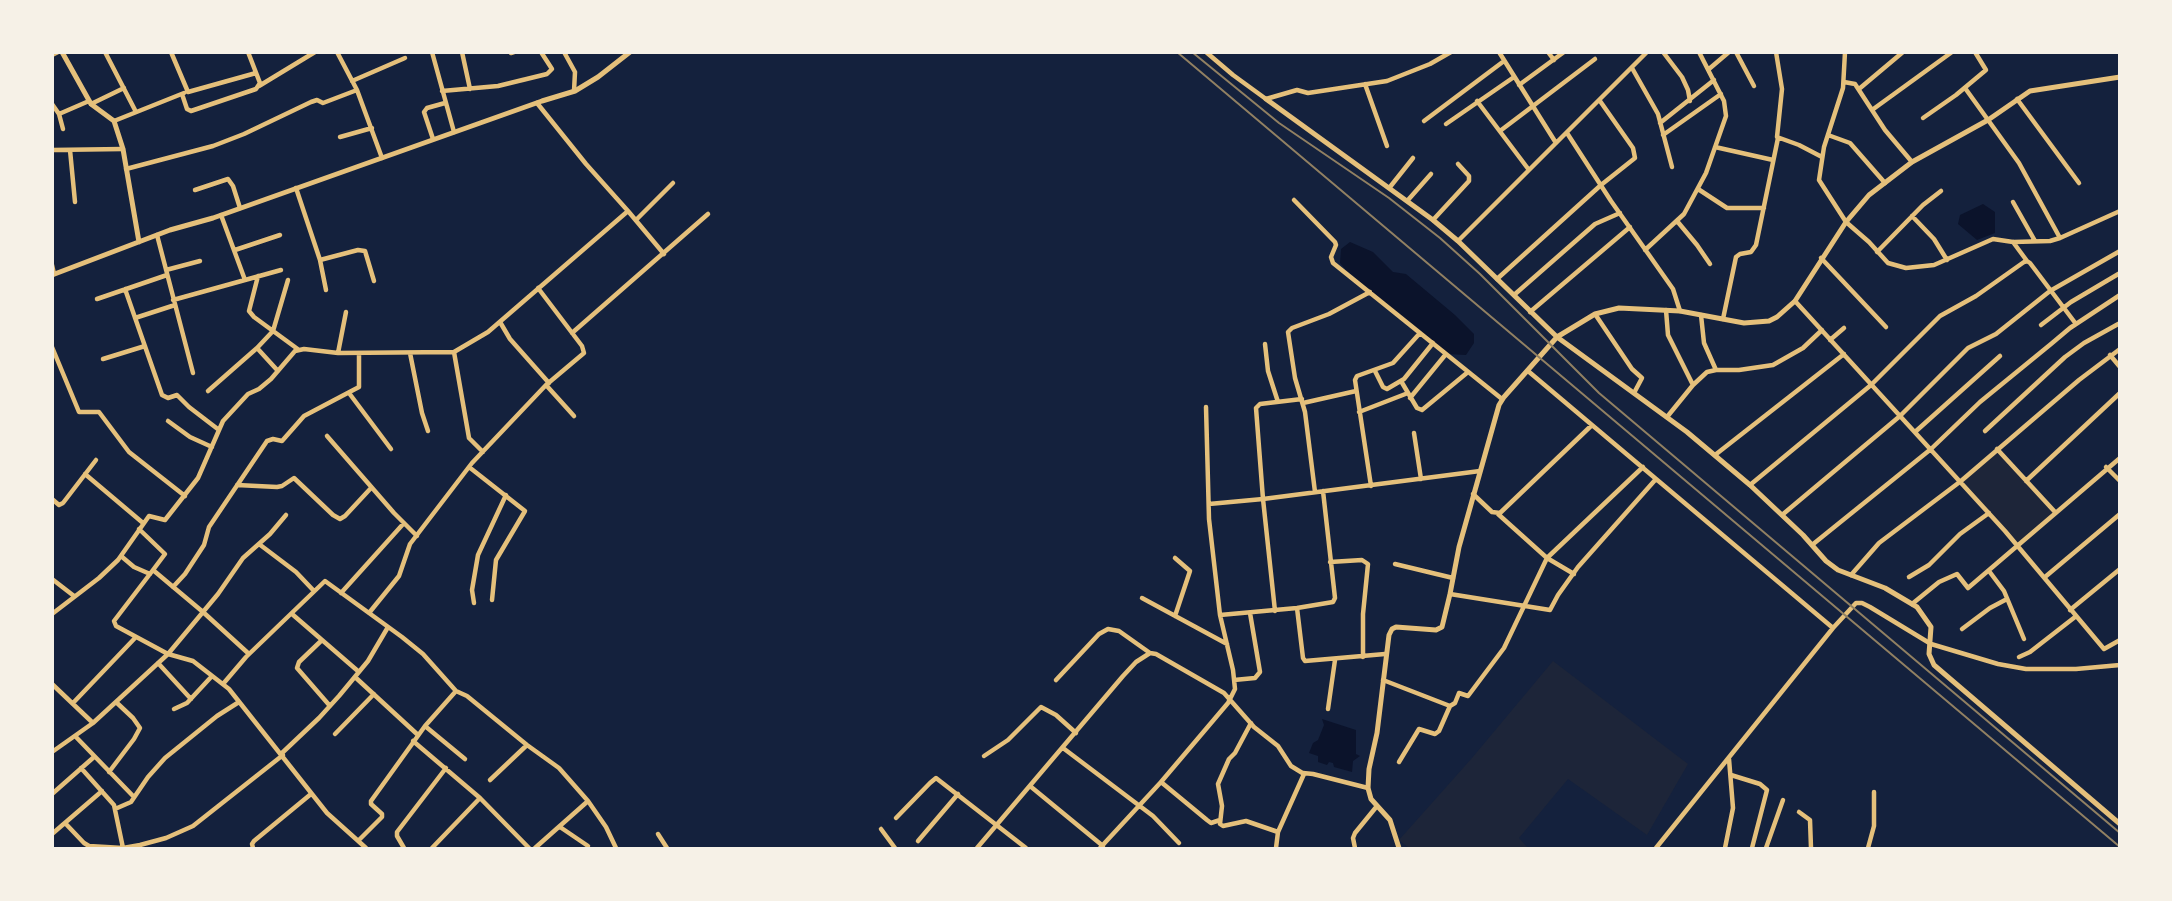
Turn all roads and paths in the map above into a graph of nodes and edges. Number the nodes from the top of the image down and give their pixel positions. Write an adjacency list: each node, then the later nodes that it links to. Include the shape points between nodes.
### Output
1 (60, 52): 27 (street); 59 (street)
2 (105, 52): 44 (street)
3 (171, 52): 51 (street)
4 (248, 52): 34 (street)
5 (315, 52): 42 (street)
6 (337, 52): 38 (street)
7 (432, 52): 49 (street)
8 (462, 52): 47 (street)
9 (541, 52): 47 (street, via 552,69 547,74)
10 (564, 52): 50 (street, via 575,72)
11 (630, 52): 50 (street)
12 (1206, 52): 53 (street)
13 (1451, 52): 40 (street, via 1387,81)
14 (1498, 52): 31 (street)
15 (1548, 52): 30 (street)
16 (1564, 52): 30 (street)
17 (1647, 52): 32 (street)
18 (1664, 52): 57 (street, via 1682,78)
19 (1699, 52): 33 (street)
20 (1729, 52): 33 (street)
21 (1736, 52): 43 (street)
22 (1776, 52): 80 (street, via 1782,89)
23 (1845, 52): 39 (street)
24 (1903, 52): 45 (street)
25 (1952, 52): 63 (street)
26 (1975, 52): 46 (street, via 1986,70)
27 (52, 56)
28 (404, 58): 38 (street)
29 (1595, 59): 62 (street)
30 (1554, 60): 41 (street)
31 (1504, 61): 36 (street); 69 (street)
32 (1632, 68): 56 (street); 70 (street)
33 (1708, 69): 37 (street)
34 (256, 73): 42 (street); 51 (street)
35 (2120, 76): 54 (street, via 2036,89)
36 (1514, 77): 41 (street); 55 (street)
37 (1714, 80): 52 (street); 57 (street)
38 (352, 81): 48 (street)
39 (1844, 82): 45 (street, via 1851,82); 78 (street)
40 (1365, 84): 53 (street, via 1308,93 1297,90); 83 (street)
41 (1519, 85): 62 (street)
42 (259, 86): 51 (street, via 191,111 187,109)
43 (1754, 86)
44 (124, 88): 59 (street); 64 (street)
45 (1859, 88): 63 (street)
46 (1965, 88): 66 (street); 67 (street)
47 (470, 89): 49 (street)
48 (357, 90): 72 (street); 95 (street, via 323,103 311,102 214,146)
49 (442, 90): 60 (street)
50 (574, 91): 58 (street)
51 (185, 93): 64 (street)
52 (1721, 94): 77 (street); 84 (street, via 1726,116)
53 (1266, 98): 102 (street)
54 (2017, 99): 67 (street); 100 (street)
55 (1477, 101): 71 (street); 74 (street)
56 (1600, 101): 76 (street); 101 (street, via 1636,155)
57 (1690, 101): 70 (street)
58 (537, 102): 75 (street); 113 (street)
59 (90, 103): 65 (street); 68 (street)
60 (445, 103): 75 (street); 81 (street, via 424,112)
61 (52, 104): 65 (street)
62 (1533, 107): 74 (street); 82 (street)
63 (1872, 110): 92 (street)
64 (136, 112): 68 (street)
65 (59, 114): 73 (street)
66 (1923, 118)
67 (1988, 120): 92 (street); 126 (street, via 2030,180)
68 (114, 121): 85 (street)
69 (1424, 121)
70 (1660, 123): 77 (street)
71 (1446, 124)
72 (372, 128): 79 (street); 89 (street)
73 (63, 129)
74 (1500, 131): 96 (street)
75 (454, 132): 81 (street)
76 (1567, 133): 82 (street); 101 (street)
77 (1663, 134): 94 (street)
78 (1828, 135): 88 (street); 99 (street, via 1850,143)
79 (340, 137)
80 (1778, 138): 88 (street); 91 (street)
81 (433, 140): 89 (street)
82 (1556, 143): 96 (street)
83 (1387, 146)
84 (1715, 147): 91 (street); 104 (street)
85 (123, 149): 87 (street); 95 (street)
86 (52, 150): 87 (street)
87 (70, 150): 109 (street)
88 (1822, 157): 122 (street, via 1820,180)
89 (382, 158): 103 (street)
90 (1414, 158): 102 (street)
91 (1774, 160): 112 (street)
92 (1912, 162): 99 (street)
93 (1458, 164): 120 (street, via 1470,181)
94 (1672, 167)
95 (126, 169): 129 (street)
96 (1530, 170): 127 (street)
97 (1431, 174): 108 (street)
98 (673, 183): 119 (street)
99 (1885, 183): 122 (street, via 1869,195)
100 (2080, 183)
101 (1601, 185): 115 (street); 148 (street)
102 (1390, 187): 108 (street)
103 (296, 188): 111 (street); 137 (street)
104 (1698, 189): 112 (street, via 1727,208); 121 (street)
105 (195, 190): 111 (street, via 228,179 234,186)
106 (1941, 191): 118 (street)
107 (1294, 200): 156 (street, via 1335,242 1331,257 1333,263)
108 (1408, 200): 120 (street)
109 (75, 202)
110 (2013, 202): 128 (street)
111 (240, 208): 117 (street)
112 (1764, 208): 171 (street, via 1754,250 1738,255 1734,262)
113 (628, 210): 119 (street); 152 (street)
114 (2120, 212): 126 (street)
115 (1620, 213): 123 (street); 157 (street, via 1595,224)
116 (708, 214): 135 (street)
117 (222, 215): 124 (street); 131 (street)
118 (1912, 216): 134 (street); 138 (street, via 1934,239)
119 (636, 220): 135 (street)
120 (1433, 220): 127 (street)
121 (1677, 221): 132 (street); 141 (street)
122 (1846, 222): 134 (street); 136 (street)
123 (1630, 227): 132 (street); 167 (street)
124 (157, 235): 129 (street); 144 (street)
125 (280, 235): 131 (street)
126 (2060, 238): 128 (street)
127 (1458, 241): 148 (street)
128 (2035, 241): 130 (street)
129 (139, 242): 146 (street)
130 (2013, 242): 138 (street, via 1988,240); 140 (street)
131 (234, 250): 149 (street)
132 (1645, 250): 165 (street, via 1673,289)
133 (2120, 251): 155 (street)
134 (1877, 252): 138 (street, via 1888,263 1904,267 1934,265)
135 (664, 254): 180 (street)
136 (1821, 258): 161 (street); 176 (street)
137 (320, 260): 151 (street, via 358,250 366,251); 154 (street)
138 (1947, 260)
139 (200, 261): 144 (street)
140 (2027, 261): 155 (street); 210 (street, via 1940,316)
141 (1710, 264)
142 (52, 265): 146 (street)
143 (281, 270): 147 (street)
144 (166, 272): 153 (street); 160 (street)
145 (2120, 273): 163 (street)
146 (53, 274)
147 (258, 276): 149 (street); 179 (street, via 249,311)
148 (1497, 279): 157 (street)
149 (245, 280): 160 (street)
150 (288, 280): 179 (street)
151 (374, 282)
152 (538, 288): 172 (street); 180 (street)
153 (125, 290): 159 (street); 170 (street)
154 (326, 290)
155 (2050, 291): 163 (street); 224 (street, via 1996,334 1968,348)
156 (1370, 292): 181 (street); 219 (street, via 1290,330 1292,364)
157 (1514, 295): 167 (street)
158 (2120, 295): 174 (street)
159 (98, 299)
160 (173, 300): 162 (street)
161 (1794, 301): 171 (street, via 1777,317 1761,323); 178 (street)
162 (175, 305): 170 (street); 206 (street)
163 (2063, 308): 174 (street); 175 (street)
164 (1666, 310): 165 (street); 168 (street, via 1628,308); 209 (street, via 1668,336)
165 (1680, 311): 169 (street)
166 (346, 312): 193 (street)
167 (1530, 312): 182 (street)
168 (1595, 314): 182 (street); 215 (street, via 1632,369 1642,378)
169 (1701, 315): 171 (street); 202 (street, via 1704,342)
170 (135, 318): 186 (street)
171 (1723, 319)
172 (500, 322): 192 (street); 208 (street)
173 (2120, 323): 230 (street, via 2065,357)
174 (2076, 324): 235 (street, via 1980,402)
175 (2041, 325)
176 (1886, 327)
177 (1844, 328): 183 (street)
178 (1822, 330): 183 (street); 202 (street, via 1803,348 1773,365)
179 (274, 331): 188 (street); 190 (street)
180 (572, 332): 208 (street, via 584,353)
181 (1420, 333): 184 (street); 201 (street, via 1400,358)
182 (1557, 337): 203 (street); 215 (street)
183 (1830, 340): 196 (street)
184 (1433, 343): 195 (street); 207 (street)
185 (1265, 344): 220 (street, via 1268,372)
186 (145, 346): 199 (street); 228 (street, via 164,397 177,395)
187 (52, 347): 260 (street, via 79,412 99,412 130,452)
188 (257, 348): 204 (street); 211 (street)
189 (2120, 349): 197 (street)
190 (299, 350): 193 (street); 204 (street)
191 (410, 352): 192 (street); 194 (street); 229 (street)
192 (454, 352): 238 (street, via 469,438)
193 (338, 353): 194 (street)
194 (359, 354): 213 (street, via 360,383)
195 (1446, 354): 205 (street); 217 (street)
196 (1844, 354): 210 (street); 239 (street)
197 (2110, 355): 200 (street); 237 (street)
198 (2000, 356): 231 (street)
199 (103, 359)
200 (2120, 367)
201 (1375, 370): 207 (street, via 1385,389); 212 (street, via 1356,378)
202 (1716, 370): 209 (street, via 1707,372)
203 (1528, 371): 218 (street); 227 (street)
204 (278, 372): 228 (street, via 248,394 223,421)
205 (1468, 372): 217 (street, via 1422,410); 218 (street)
206 (193, 373)
207 (1401, 381): 214 (street)
208 (547, 384): 223 (street); 238 (street)
209 (1693, 385): 225 (street)
210 (1871, 385): 224 (street); 253 (street)
211 (208, 391)
212 (1356, 391): 219 (street); 222 (street)
213 (349, 393): 236 (street); 252 (street, via 304,416 282,441 267,441)
214 (1408, 393): 217 (street); 222 (street)
215 (1634, 393): 225 (street)
216 (2120, 393): 250 (street)
217 (1410, 398)
218 (1502, 400): 245 (street)
219 (1302, 401): 220 (street); 257 (street)
220 (1278, 402): 262 (street, via 1260,404 1256,408)
221 (1206, 407): 263 (street)
222 (1359, 412): 254 (street)
223 (574, 416)
224 (1900, 416): 231 (street); 269 (street)
225 (1667, 417): 239 (street)
226 (168, 422): 234 (street)
227 (1592, 425): 243 (street); 266 (street)
228 (219, 430): 234 (street)
229 (428, 431)
230 (1985, 431)
231 (1916, 432): 235 (street)
232 (1414, 433): 247 (street)
233 (327, 436): 255 (street)
234 (212, 447): 260 (street, via 198,478)
235 (1931, 448): 249 (street); 275 (street)
236 (391, 449)
237 (1997, 449): 249 (street); 250 (street)
238 (483, 452): 242 (street)
239 (1715, 455): 253 (street)
240 (2120, 458): 244 (street)
241 (96, 460): 246 (street)
242 (470, 467): 259 (street); 273 (street)
243 (1643, 467): 248 (street); 279 (street)
244 (2106, 468): 251 (street); 264 (street)
245 (1480, 471): 247 (street); 258 (street)
246 (85, 474): 261 (street, via 63,503 59,505); 270 (street)
247 (1421, 479): 254 (street)
248 (1656, 479): 285 (street); 314 (street)
249 (1961, 481): 265 (street); 286 (street, via 1879,543)
250 (2026, 481): 264 (street)
251 (2120, 481)
252 (236, 484): 255 (street, via 276,487 294,478 340,519); 291 (street, via 209,527 204,545)
253 (1750, 485): 269 (street)
254 (1371, 486): 256 (street)
255 (371, 488): 271 (street)
256 (1323, 491): 257 (street); 280 (street)
257 (1315, 492): 262 (street)
258 (1473, 494): 266 (street); 289 (street)
259 (506, 495): 298 (street, via 525,511 496,560); 299 (street, via 478,555 472,590)
260 (185, 496): 270 (street, via 165,520 149,516)
261 (52, 499)
262 (1262, 499): 263 (street); 303 (street)
263 (1209, 504): 310 (street)
264 (2055, 512): 276 (street)
265 (1989, 513): 276 (street); 287 (street, via 1960,534 1929,565)
266 (1498, 514): 279 (street)
267 (2120, 514): 288 (street)
268 (286, 515): 274 (street)
269 (1782, 515): 275 (street)
270 (143, 523): 272 (street)
271 (404, 523): 273 (street); 293 (street)
272 (139, 529): 277 (street); 284 (street, via 165,554)
273 (417, 536): 306 (street, via 410,544 400,576)
274 (259, 544): 292 (street, via 296,572); 305 (street, via 243,558)
275 (1812, 545): 286 (street, via 1826,561)
276 (2017, 545): 283 (street); 288 (street)
277 (121, 556): 284 (street, via 134,567); 295 (street, via 100,578)
278 (1175, 558): 311 (street, via 1190,571)
279 (1547, 558): 285 (street); 301 (street)
280 (1330, 562): 302 (street, via 1333,602); 326 (street, via 1362,560 1368,564)
281 (1395, 564): 289 (street)
282 (2120, 569): 304 (street)
283 (1989, 570): 297 (street); 300 (street, via 1968,588 1957,574 1939,582)
284 (151, 572): 291 (street); 316 (street, via 114,621 116,626)
285 (1574, 574): 301 (street, via 1550,610)
286 (1851, 575): 300 (street, via 1885,588)
287 (1909, 577)
288 (2045, 577): 304 (street)
289 (1453, 578): 294 (street)
290 (52, 579): 295 (street)
291 (173, 587): 305 (street)
292 (314, 591): 293 (street, via 324,581); 309 (street)
293 (341, 593): 306 (street)
294 (1450, 594): 301 (street); 325 (street, via 1441,628 1393,628)
295 (74, 596): 308 (street)
296 (1142, 598): 311 (street)
297 (2007, 599): 315 (street); 317 (street)
298 (492, 600)
299 (474, 603)
300 (1912, 604): 321 (street, via 1931,627)
301 (1522, 607): 347 (street, via 1499,656 1469,695 1459,693)
302 (1297, 608): 303 (street); 328 (street, via 1304,660)
303 (1275, 610): 307 (street)
304 (2070, 610): 312 (street)
305 (202, 612): 323 (street); 324 (street)
306 (369, 613): 313 (street)
307 (1250, 613): 310 (street); 335 (street, via 1260,672 1255,678)
308 (52, 614)
309 (292, 614): 318 (street); 324 (street)
310 (1220, 615): 320 (street)
311 (1175, 616): 320 (street)
312 (2075, 617): 319 (street, via 2104,649); 327 (street)
313 (388, 627): 331 (street); 339 (street, via 422,654)
314 (1833, 628): 321 (street, via 1851,607 1862,603); 365 (street)
315 (1962, 630)
316 (135, 638): 323 (street); 345 (street)
317 (2024, 639)
318 (322, 640): 331 (street); 346 (street, via 299,662 297,668)
319 (2120, 640)
320 (1227, 644): 335 (street)
321 (1930, 644): 330 (street, via 2026,669); 392 (street, via 1929,654 1944,676)
322 (1150, 652): 334 (street, via 1111,628 1105,630); 341 (street); 353 (street, via 1123,676)
323 (168, 654): 329 (street); 332 (street, via 193,662)
324 (250, 654): 338 (street)
325 (1385, 654): 326 (street); 336 (street)
326 (1363, 657): 328 (street)
327 (2019, 657)
328 (1335, 660): 348 (street)
329 (158, 663): 342 (street); 343 (street)
330 (2120, 665)
331 (359, 672): 333 (street)
332 (212, 676): 338 (street); 342 (street)
333 (355, 677): 340 (street); 346 (street)
334 (1056, 680)
335 (1234, 680): 341 (street, via 1235,689)
336 (1384, 680): 347 (street); 375 (street)
337 (52, 684): 345 (street)
338 (223, 684): 344 (street)
339 (456, 691): 352 (street); 358 (street, via 467,696)
340 (374, 694): 354 (street); 355 (street)
341 (1230, 698): 351 (street); 373 (street)
342 (191, 699): 349 (street)
343 (116, 702): 350 (street); 369 (street, via 140,728)
344 (239, 702): 361 (street); 381 (street, via 165,758)
345 (73, 703): 350 (street)
346 (330, 706): 361 (street)
347 (1450, 706): 366 (street, via 1439,731 1435,734 1419,729)
348 (1328, 709)
349 (174, 710)
350 (92, 723): 356 (street)
351 (1251, 723): 370 (street, via 1278,746 1291,766); 390 (street, via 1218,782 1222,806)
352 (425, 726): 355 (street); 364 (street)
353 (1076, 733): 359 (street); 362 (street, via 1056,715 1040,707 1008,740)
354 (335, 734)
355 (418, 735): 357 (street)
356 (75, 736): 360 (street); 363 (street)
357 (414, 741): 368 (street); 399 (street, via 370,803 382,817)
358 (526, 745): 372 (street); 384 (street, via 559,768)
359 (1063, 748): 374 (street); 385 (street)
360 (52, 752)
361 (282, 754): 379 (street); 405 (street, via 193,826 166,838)
362 (984, 756)
363 (94, 757): 367 (street); 369 (street)
364 (466, 759)
365 (1729, 759): 371 (street); 420 (street)
366 (1399, 762)
367 (81, 768): 376 (street); 378 (street)
368 (446, 768): 382 (street); 408 (street, via 397,832 396,836)
369 (110, 772): 381 (street)
370 (1303, 773): 375 (street); 396 (street)
371 (1731, 775): 421 (street, via 1734,808); 422 (street, via 1760,784 1767,790)
372 (490, 780)
373 (1161, 782): 385 (street); 390 (street, via 1211,823)
374 (1030, 786): 394 (street); 403 (street)
375 (1368, 788): 386 (street)
376 (102, 791): 387 (street); 391 (street)
377 (1874, 792): 425 (street, via 1874,826)
378 (52, 794)
379 (312, 794): 399 (street, via 327,813); 406 (street, via 254,840)
380 (958, 794): 389 (street, via 935,779); 394 (street); 400 (street)
381 (134, 797): 387 (street, via 128,804)
382 (480, 798): 409 (street); 410 (street)
383 (1783, 800): 423 (street)
384 (588, 802): 393 (street); 412 (street)
385 (1140, 806): 401 (street); 403 (street)
386 (1377, 806): 418 (street, via 1355,833); 419 (street, via 1390,820)
387 (115, 809): 405 (street)
388 (1799, 812): 424 (street, via 1810,820)
389 (896, 818)
390 (1220, 820): 396 (street, via 1223,826 1246,821)
391 (65, 823): 397 (street); 405 (street, via 89,846)
392 (2120, 824)
393 (560, 826): 402 (street); 411 (street)
394 (996, 826): 415 (street); 416 (street)
395 (881, 829): 414 (street)
396 (1278, 832): 404 (street)
397 (52, 834)
398 (658, 834): 413 (street)
399 (358, 841): 407 (street)
400 (918, 841)
401 (1179, 843)
402 (588, 846)
403 (1102, 847)
404 (1276, 847): 417 (street)
405 (123, 848)
406 (253, 848)
407 (366, 848)
408 (404, 848)
409 (432, 848)
410 (529, 848)
411 (535, 848)
412 (616, 848)
413 (667, 848)
414 (895, 848)
415 (977, 848)
416 (1026, 848)
417 (1269, 848)
418 (1355, 848)
419 (1399, 848)
420 (1656, 848)
421 (1725, 848)
422 (1752, 848)
423 (1766, 848)
424 (1811, 848)
425 (1868, 848)

